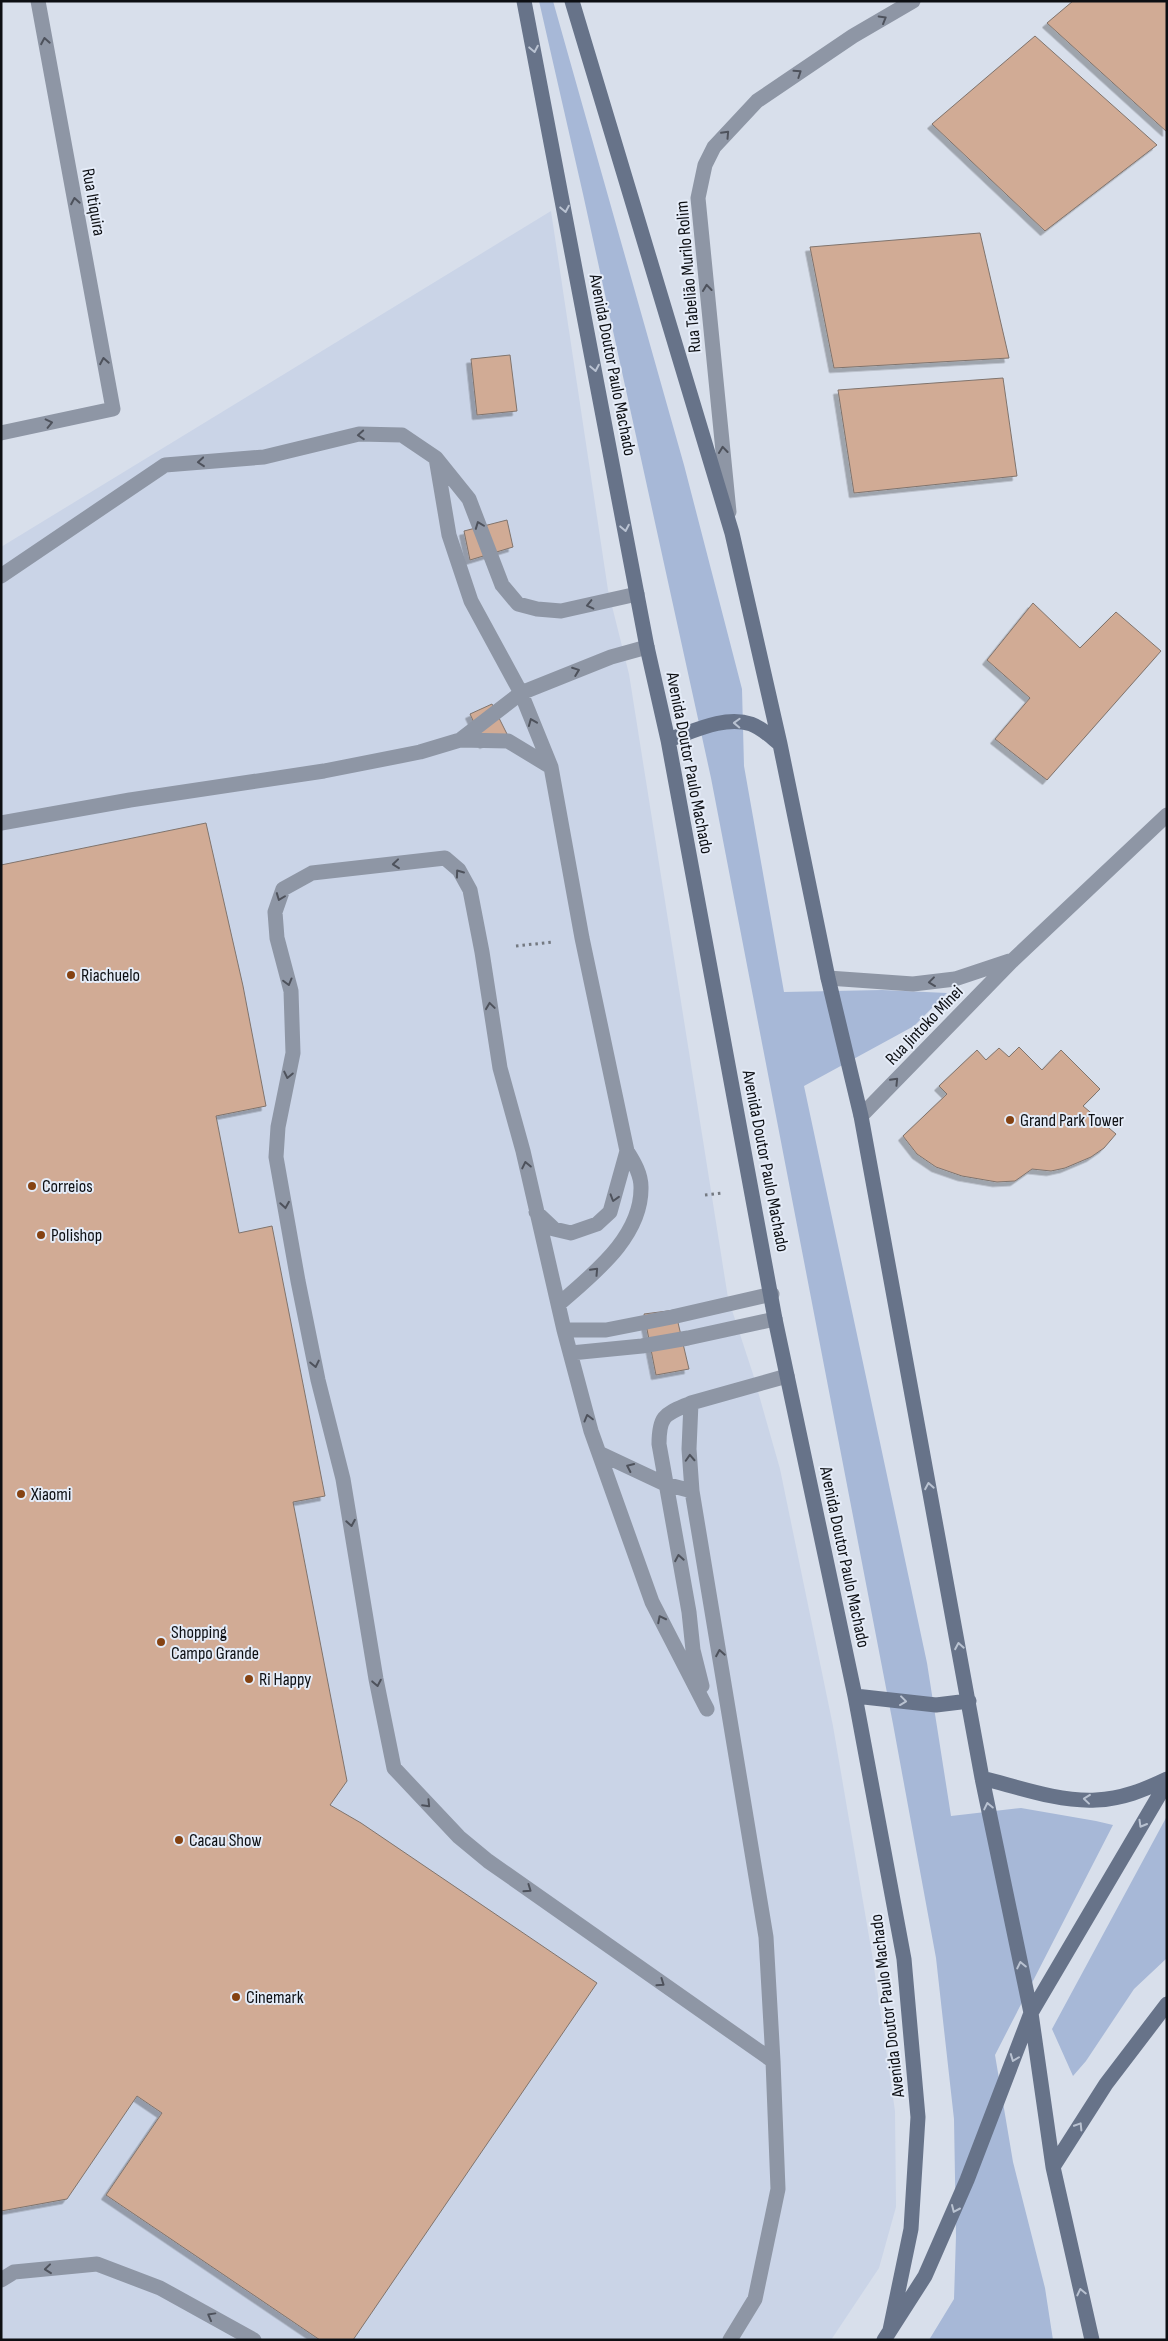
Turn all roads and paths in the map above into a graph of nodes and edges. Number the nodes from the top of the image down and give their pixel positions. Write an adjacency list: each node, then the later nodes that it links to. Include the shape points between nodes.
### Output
1 (38, 1): 5 (street, Rua Itiquira, one-way to 1, via 113,409)
2 (524, 1): 9 (street, Avenida Doutor Paulo Machado, one-way to 9)
3 (572, 1): 7 (street)
4 (913, 1): 7 (street, Rua Tabelião Murilo Rolim, one-way to 4, via 698,198 705,165 714,147 757,101 853,36)
5 (1, 433)
6 (436, 458): 8 (street, one-way to 8, via 402,435 359,434 264,457 165,465); 9 (street, one-way to 6, via 561,611 518,604 502,585 469,499); 11 (street, via 449,535 471,601)
7 (732, 533): 14 (street)
8 (1, 576)
9 (637, 594): 10 (street, Avenida Doutor Paulo Machado)
10 (647, 647): 11 (street, one-way to 10); 13 (street, Avenida Doutor Paulo Machado)
11 (521, 693): 12 (street); 15 (street, one-way to 11)
12 (460, 740): 15 (street, via 508,741); 17 (street, via 420,752 324,771)
13 (668, 740): 14 (street, one-way to 13, via 760,728 735,722 721,723); 25 (street, Avenida Doutor Paulo Machado)
14 (780, 744): 21 (street)
15 (551, 767): 23 (street, via 582,938)
16 (1167, 815): 20 (street, Rua Jintoko Minei)
17 (1, 823)
18 (558, 941): 19 (path)
19 (516, 946)
20 (1013, 960): 21 (street, Rua Jintoko Minei, one-way to 21, via 955,979 913,984); 22 (street, Rua Jintoko Minei, one-way to 20)
21 (828, 978): 22 (street)
22 (861, 1116): 37 (street, one-way to 22)
23 (628, 1151): 24 (street, one-way to 24, via 610,1212 597,1224 571,1233 554,1229); 26 (street, one-way to 23, via 620,1244 637,1216 642,1186)
24 (536, 1212): 26 (street); 43 (street, one-way to 43, via 500,1068 470,890 459,870 445,858 435,859 312,873 283,889 275,912 276,938 291,991 293,1053 278,1127 276,1157 307,1326 343,1479 394,1768 459,1837 488,1861)
25 (772, 1294): 27 (street, Avenida Doutor Paulo Machado); 28 (street, via 606,1330)
26 (559, 1304): 28 (street)
27 (775, 1319): 29 (street, via 642,1346); 30 (street, Avenida Doutor Paulo Machado)
28 (564, 1330): 29 (street)
29 (570, 1353): 32 (street, one-way to 29)
30 (787, 1376): 31 (street); 35 (street, Avenida Doutor Paulo Machado)
31 (691, 1403): 33 (street, via 665,1414 659,1424); 34 (street, one-way to 31)
32 (599, 1453): 33 (street, one-way to 32); 38 (street, one-way to 32, via 652,1602)
33 (665, 1484): 34 (street); 38 (street, one-way to 33, via 693,1650)
34 (692, 1491): 36 (street, one-way to 34)
35 (855, 1696): 37 (street, one-way to 37, via 936,1705); 46 (street, Avenida Doutor Paulo Machado, via 904,1959 918,2117 911,2229)
36 (728, 1701): 38 (street); 43 (street, via 766,1936)
37 (969, 1701): 39 (street)
38 (707, 1709)
39 (982, 1778): 40 (street, one-way to 39, via 1129,1795 1096,1800 1057,1796); 42 (street, one-way to 39)
40 (1167, 1781): 42 (street, one-way to 42)
41 (1167, 2004): 44 (street, one-way to 41, via 1106,2084)
42 (1031, 2012): 44 (street); 46 (street, one-way to 46, via 968,2180 925,2276)
43 (773, 2061): 48 (street, via 778,2189 755,2299)
44 (1053, 2167): 49 (street, one-way to 44)
45 (1, 2280): 47 (street, one-way to 45, via 160,2288 97,2264 14,2272)
46 (887, 2335)
47 (254, 2340)
48 (730, 2340)
49 (1092, 2340)

